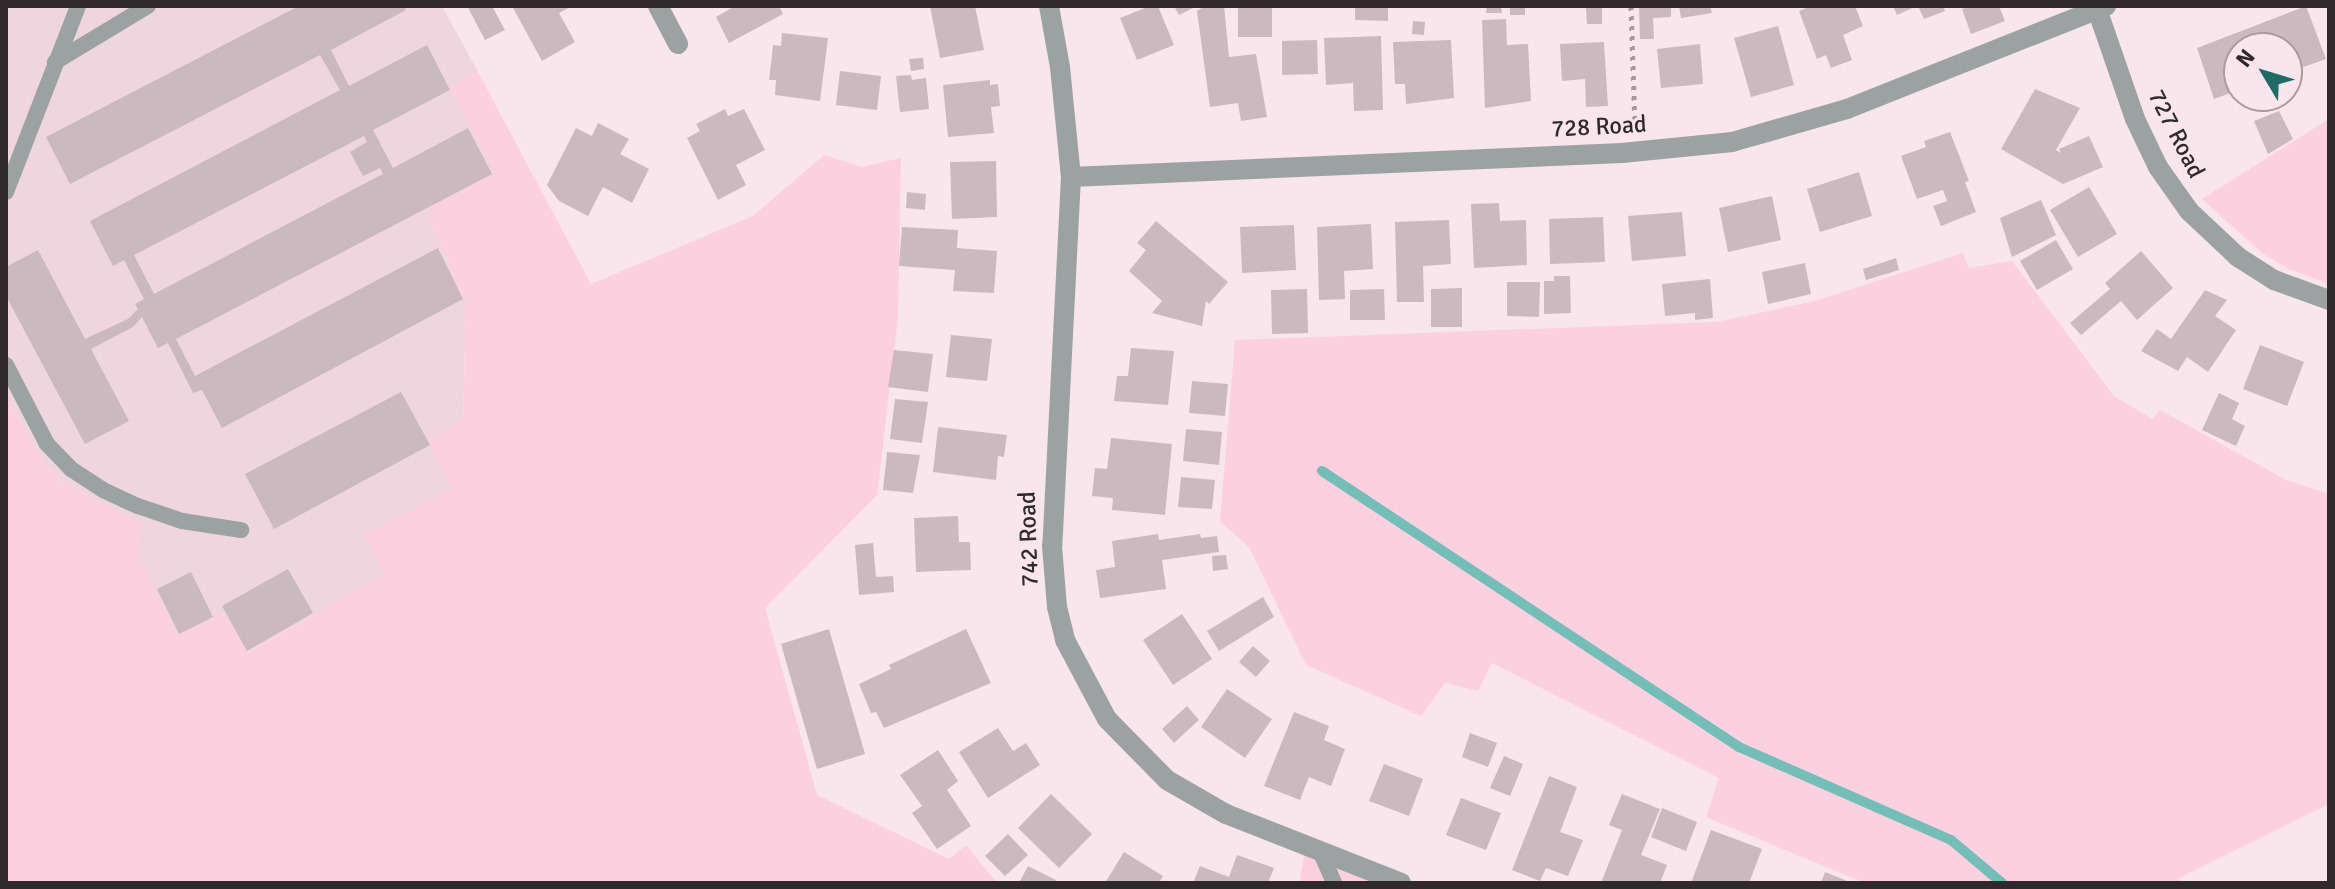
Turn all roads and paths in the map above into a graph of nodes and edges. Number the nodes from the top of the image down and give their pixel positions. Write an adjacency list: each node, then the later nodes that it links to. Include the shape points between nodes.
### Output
1 (78, 6): 8 (lane)
2 (148, 6): 8 (lane)
3 (658, 6): 7 (street)
4 (1049, 6): 10 (street, 742 Road)
5 (1631, 6): 9 (path)
6 (2102, 8): 9 (street, 728 Road, via 1783,129 1732,142); 12 (street, 727 Road, via 2135,119 2158,167 2189,211 2238,257 2274,280)
7 (678, 44)
8 (55, 62): 11 (lane)
9 (1636, 152): 10 (street, 728 Road)
10 (1071, 177): 15 (street, 742 Road, via 1052,546 1065,640 1107,719 1167,780 1226,814)
11 (6, 192)
12 (2329, 300)
13 (6, 365): 14 (lane, via 47,444 71,469 138,506 182,521)
14 (241, 530)
15 (1320, 851): 16 (lane); 17 (street, 742 Road)
16 (1334, 883)
17 (1401, 883)

